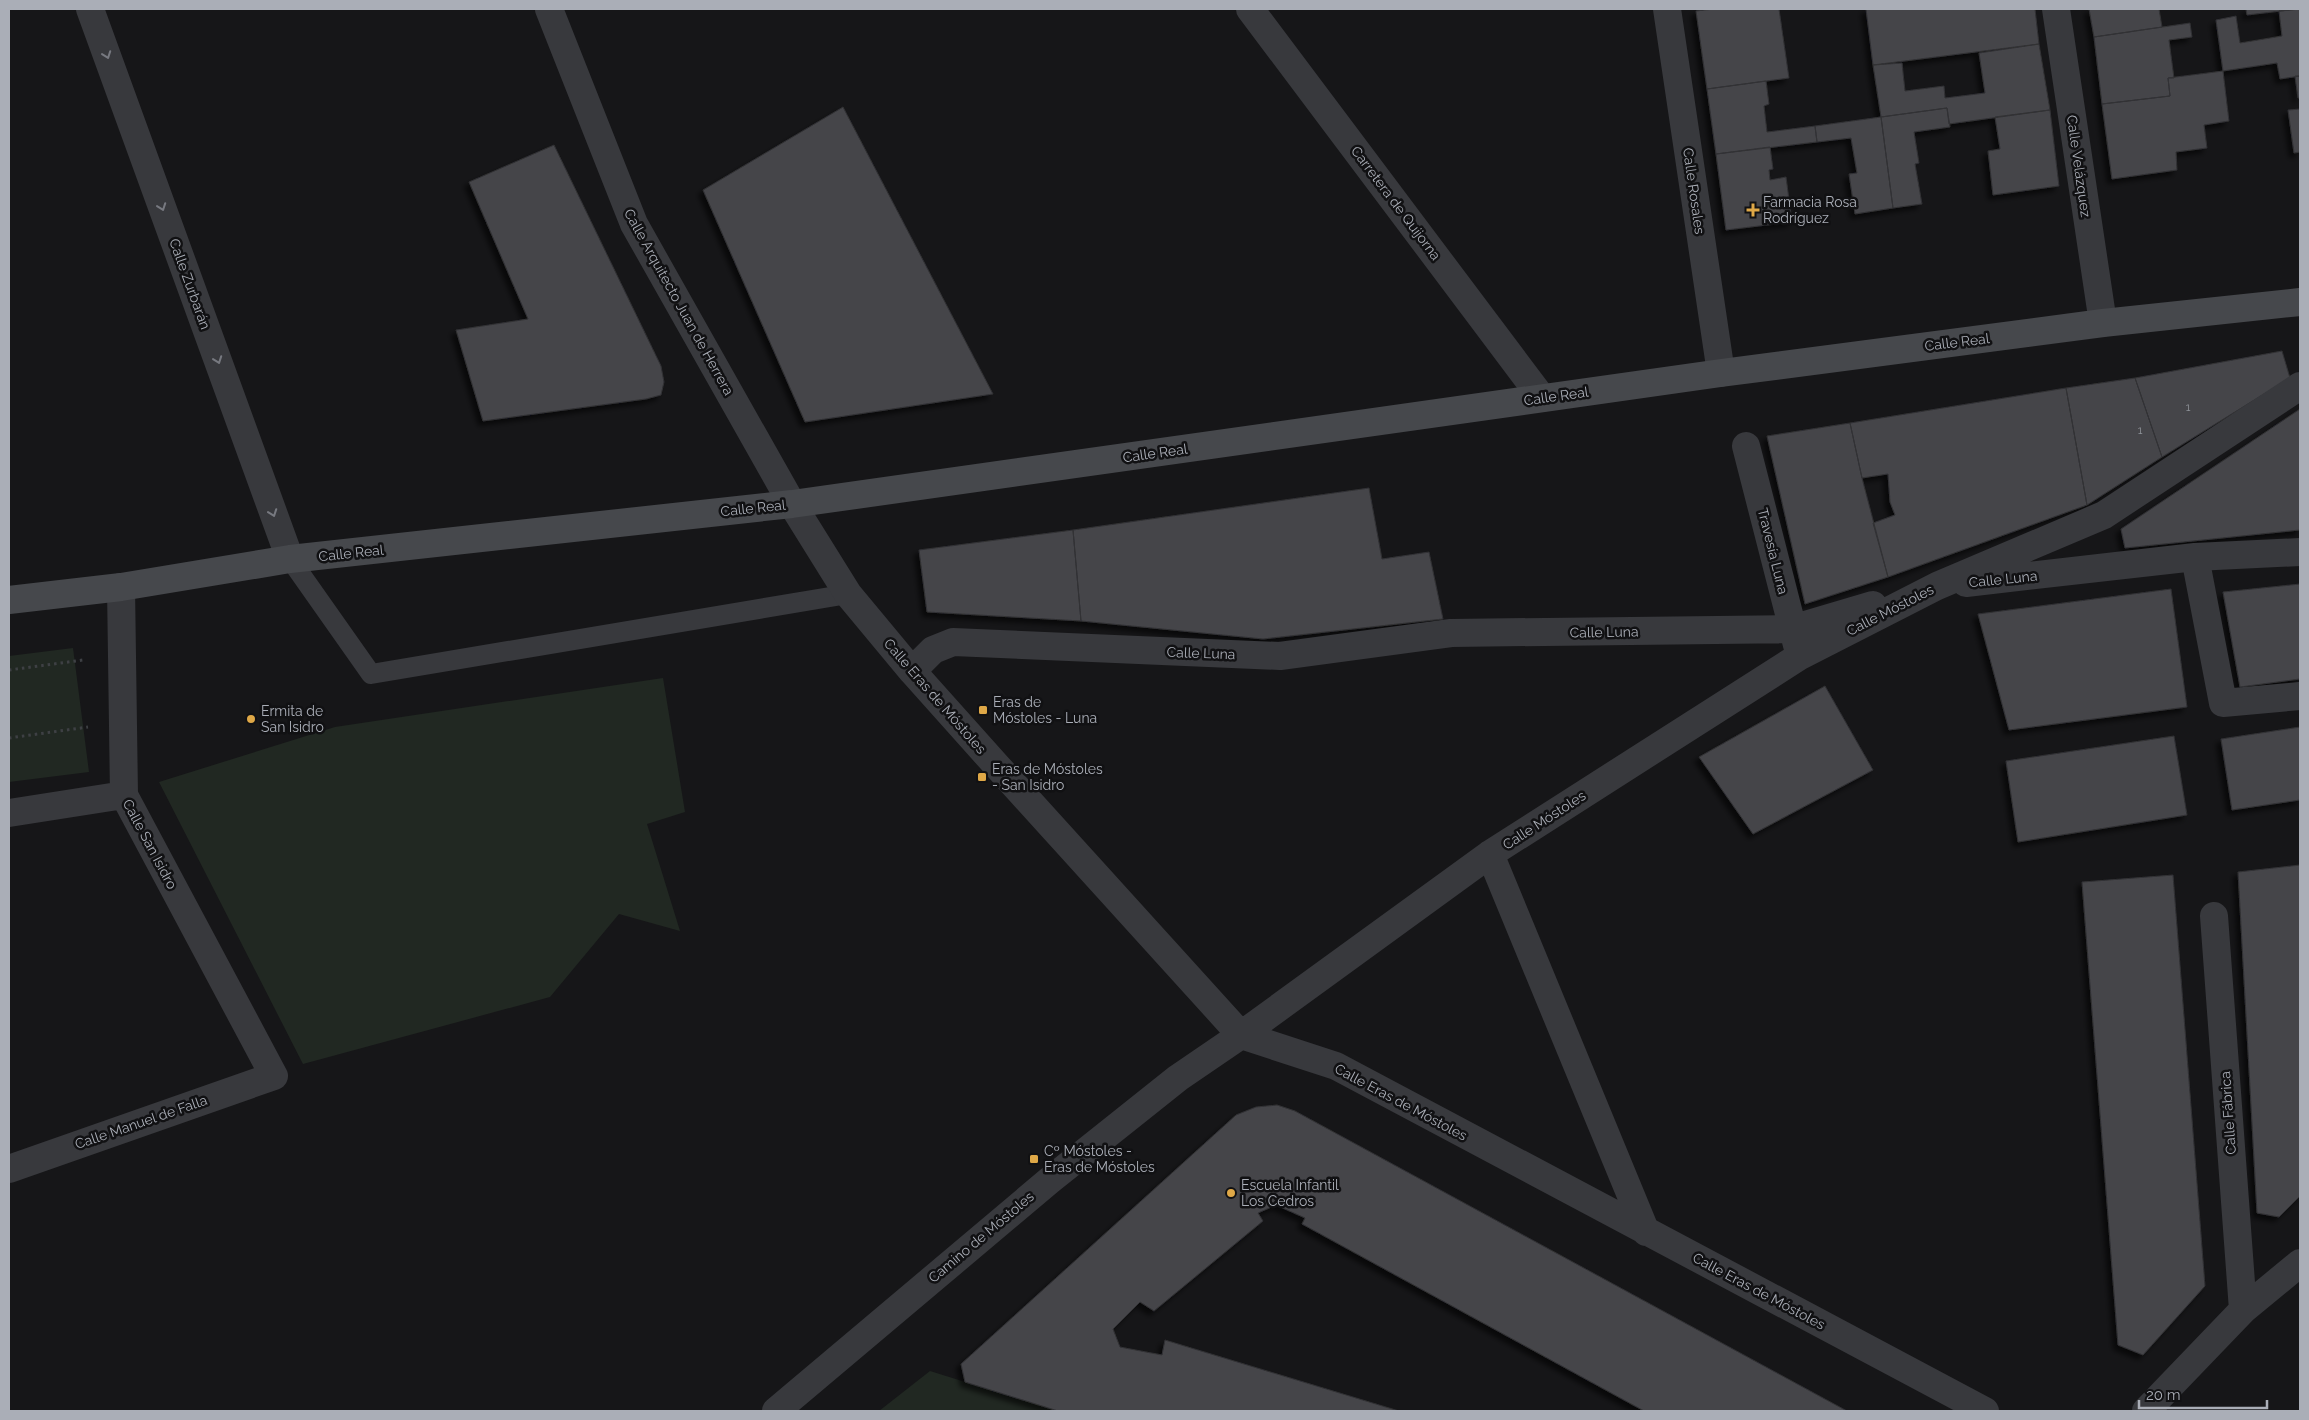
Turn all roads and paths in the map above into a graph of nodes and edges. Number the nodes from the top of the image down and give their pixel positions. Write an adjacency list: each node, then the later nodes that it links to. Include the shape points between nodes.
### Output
1 (90, 9): 15 (street, Calle Zurbarán, one-way to 15)
2 (549, 9): 12 (street, Calle Arquitecto Juan de Herrera, via 634,224)
3 (1250, 9): 10 (street, Carretera de Quijorna)
4 (1667, 9): 8 (street, Calle Rosales)
5 (2056, 9): 7 (street, Calle Velázquez)
6 (2300, 302): 7 (street, Calle Real)
7 (2102, 323): 8 (street, Calle Real)
8 (1721, 373): 10 (street, Calle Real)
9 (2300, 386): 16 (street, Calle Móstoles, via 2104,515)
10 (1542, 398): 12 (street, Calle Real)
11 (1746, 446): 20 (street, Travesía Luna)
12 (792, 504): 15 (street, Calle Real); 18 (street, Calle Eras de Móstoles)
13 (2300, 552): 14 (street, Calle Luna)
14 (2194, 557): 16 (street, Calle Luna); 25 (street, via 2223,703)
15 (290, 560): 17 (street, Calle Real); 18 (lane, via 371,674)
16 (1937, 586): 20 (street, Calle Luna); 21 (street, Calle Móstoles)
17 (121, 587): 19 (street, Calle Real); 28 (street, Calle San Isidro)
18 (848, 594): 24 (street, Calle Eras de Móstoles)
19 (9, 600)
20 (1792, 629): 21 (street, Travesía Luna); 24 (street, Calle Luna, via 1450,633 1280,656 953,642 933,650)
21 (1800, 656): 30 (street, Calle Móstoles)
22 (85, 669): 23 (path, via 83,660)
23 (9, 670)
24 (912, 671): 32 (street, Calle Eras de Móstoles)
25 (2300, 696)
26 (96, 726): 27 (path)
27 (9, 738)
28 (124, 795): 29 (street); 33 (street, Calle San Isidro)
29 (9, 813)
30 (1490, 854): 32 (street, Calle Móstoles); 35 (street, Calle Móstoles)
31 (2214, 916): 37 (street, Calle Fábrica)
32 (1241, 1035): 35 (street, Calle Eras de Móstoles, via 1336,1066); 38 (street, Camino de Móstoles, via 1178,1078 1050,1180)
33 (274, 1076): 34 (street, Calle Manuel de Falla)
34 (9, 1169)
35 (1646, 1232): 39 (street, Calle Eras de Móstoles)
36 (2300, 1263): 37 (street)
37 (2243, 1310): 40 (street)
38 (776, 1411)
39 (1985, 1411)
40 (2146, 1411)

